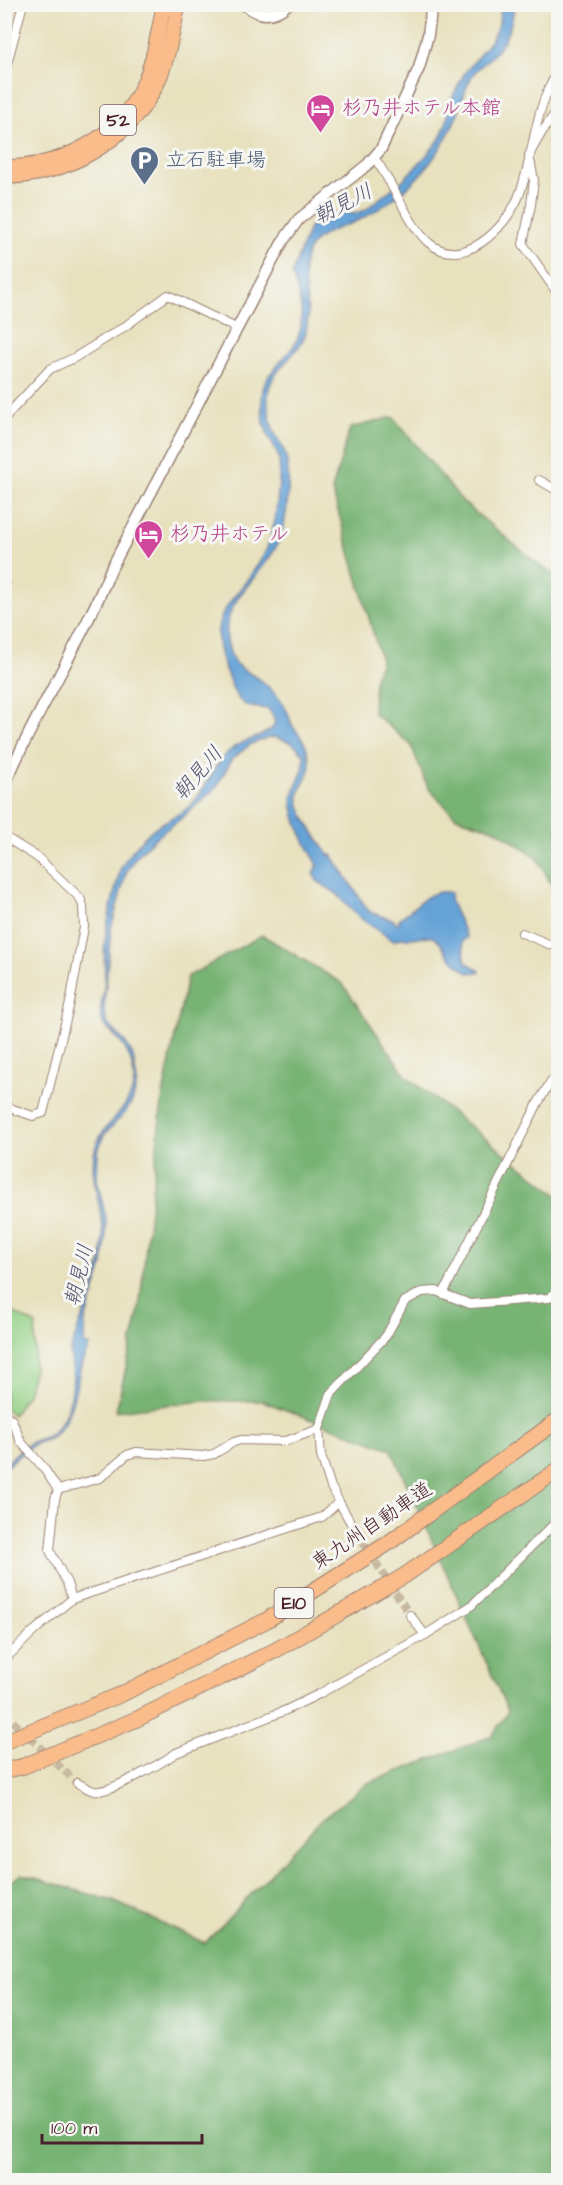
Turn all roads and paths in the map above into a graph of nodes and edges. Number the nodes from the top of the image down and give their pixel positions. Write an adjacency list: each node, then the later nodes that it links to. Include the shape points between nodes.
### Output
1 (23, 4): 8 (street)
2 (164, 4): 12 (main road, 52, via 142,87 116,123 65,156)
3 (179, 4): 13 (main road, 52, via 155,87 118,134 59,168)
4 (243, 4): 5 (street, via 268,15)
5 (288, 4)
6 (432, 4): 11 (street, via 419,68)
7 (558, 72): 10 (street, via 534,131)
8 (4, 75)
9 (558, 109): 10 (street)
10 (529, 155): 11 (street, via 511,211 471,249 458,252 428,242); 14 (street, via 534,180 523,244)
11 (376, 161): 15 (street, via 327,195 290,229)
12 (4, 167)
13 (4, 177)
14 (558, 294)
15 (236, 328): 16 (street, via 168,295 124,327 50,369); 19 (street)
16 (4, 421)
17 (539, 480): 18 (street)
18 (558, 491)
19 (4, 787)
20 (4, 839): 24 (street, via 37,857 80,898 84,927 43,1113 33,1116)
21 (522, 933): 22 (street, via 551,945)
22 (558, 944)
23 (558, 1077): 26 (street, via 551,1081 538,1103)
24 (4, 1106)
25 (558, 1291): 26 (street, via 549,1298 470,1304)
26 (443, 1294): 29 (street, via 422,1292 405,1301 386,1336 331,1394)
27 (4, 1413): 31 (street)
28 (558, 1420): 39 (highway, 東九州自動車道 / E10, via 387,1544 267,1620 122,1694)
29 (319, 1429): 31 (street, via 286,1441 241,1440 203,1456 136,1452 100,1478); 32 (street, via 321,1456)
30 (558, 1470): 40 (highway, E10, via 404,1576 276,1650 137,1719)
31 (58, 1490): 35 (street, via 50,1551)
32 (339, 1502): 34 (street); 35 (street, via 322,1517)
33 (558, 1520): 37 (street, via 471,1606)
34 (356, 1532)
35 (72, 1599): 38 (street)
36 (410, 1615): 37 (street)
37 (425, 1635): 41 (street, via 319,1694 176,1753 110,1789 96,1792)
38 (4, 1660)
39 (4, 1742)
40 (4, 1771)
41 (77, 1783)

